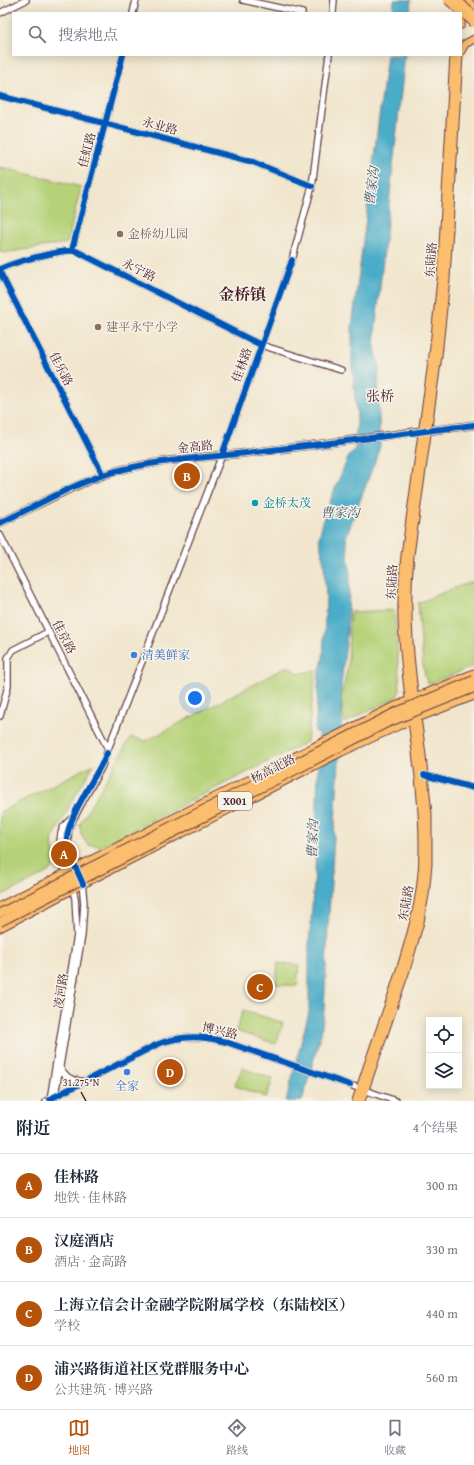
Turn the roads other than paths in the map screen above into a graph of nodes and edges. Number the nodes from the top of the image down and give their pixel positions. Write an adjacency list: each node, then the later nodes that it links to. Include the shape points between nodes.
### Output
1 (26, 0): 17 (street)
2 (136, 0): 11 (street)
3 (243, 0): 12 (street)
4 (334, 0): 13 (street)
5 (444, 0): 14 (main road)
6 (448, 0): 15 (highway, bridge)
7 (458, 0): 16 (main road); 18 (highway, bridge)
8 (463, 0): 19 (main road)
9 (467, 0): 10 (main road)
10 (474, 7)
11 (133, 12)
12 (297, 12)
13 (333, 12)
14 (457, 12)
15 (458, 12)
16 (461, 12)
17 (0, 13)
18 (474, 15)
19 (462, 17): 20 (main road)
20 (474, 27)
21 (474, 39): 22 (main road)
22 (462, 49)
23 (123, 56): 28 (street, 佳虹路)
24 (329, 56): 29 (street, 佳林路)
25 (454, 56): 35 (main road, 东陆路, via 441,279)
26 (459, 56): 35 (main road, 东陆路, via 446,279 438,356)
27 (0, 96): 28 (street, 永业路)
28 (105, 123): 29 (street, 永业路, via 253,162); 30 (street, 佳虹路)
29 (312, 186): 32 (street, 佳林路, via 292,260)
30 (72, 250): 31 (street, via 14,263); 32 (street, 永宁路)
31 (0, 271): 37 (street, 佳乐路)
32 (261, 345): 33 (street, 永宁路); 36 (street, 佳林路)
33 (341, 370)
34 (474, 425): 35 (main road, 金高路)
35 (425, 431): 36 (main road, 金高路); 46 (main road, 东陆路, via 408,588)
36 (222, 455): 37 (main road, 金高路, via 176,459); 49 (street, 佳林路)
37 (103, 475): 38 (main road, 金高路)
38 (0, 523)
39 (0, 535): 49 (street, 佳京路)
40 (0, 542): 41 (street, 佳京路)
41 (46, 633): 47 (street, via 13,650 8,658 8,686); 49 (street, 佳京路)
42 (474, 673): 46 (main road, 杨高北路 / X001)
43 (474, 680): 58 (highway, 杨高北路 / X001, bridge, via 396,712)
44 (474, 688): 59 (highway, 杨高北路 / X001, bridge, via 387,723)
45 (474, 696): 48 (main road, 杨高北路 / X001)
46 (412, 699): 48 (main road, 东陆路); 53 (main road, 杨高北路 / X001)
47 (0, 716)
48 (415, 719): 50 (main road, 东陆路); 55 (main road, 杨高北路 / X001, via 342,752); 63 (main road, 东陆路, via 423,826 420,894 415,921)
49 (108, 751): 52 (street, 佳林路)
50 (424, 775): 51 (street); 63 (main road, 东陆路, via 429,838 424,904 412,949)
51 (474, 788)
52 (73, 818): 53 (street, 佳林路, via 67,833); 54 (street, 佳林路, via 64,826 61,839 61,855)
53 (76, 868): 54 (main road, 杨高北路 / X001); 55 (street, 佳林路)
54 (66, 873): 56 (street, 佳林路); 57 (main road, 杨高北路 / X001)
55 (83, 884): 56 (main road, 杨高北路 / X001); 61 (street, 凌河路, via 82,935)
56 (73, 890): 60 (main road, 杨高北路 / X001); 64 (street, 凌河路, via 77,934)
57 (0, 906)
58 (0, 914)
59 (0, 922)
60 (0, 928)
61 (60, 1068): 62 (street, via 69,1079 76,1082); 64 (street, 凌河路)
62 (84, 1081): 63 (street, 博兴路, via 156,1045 184,1037 203,1037 220,1040); 64 (street, 博兴路)
63 (362, 1090): 65 (main road, 东陆路); 66 (main road, 东陆路); 67 (street, 博兴路)
64 (51, 1100)
65 (356, 1101)
66 (361, 1101)
67 (396, 1101)

